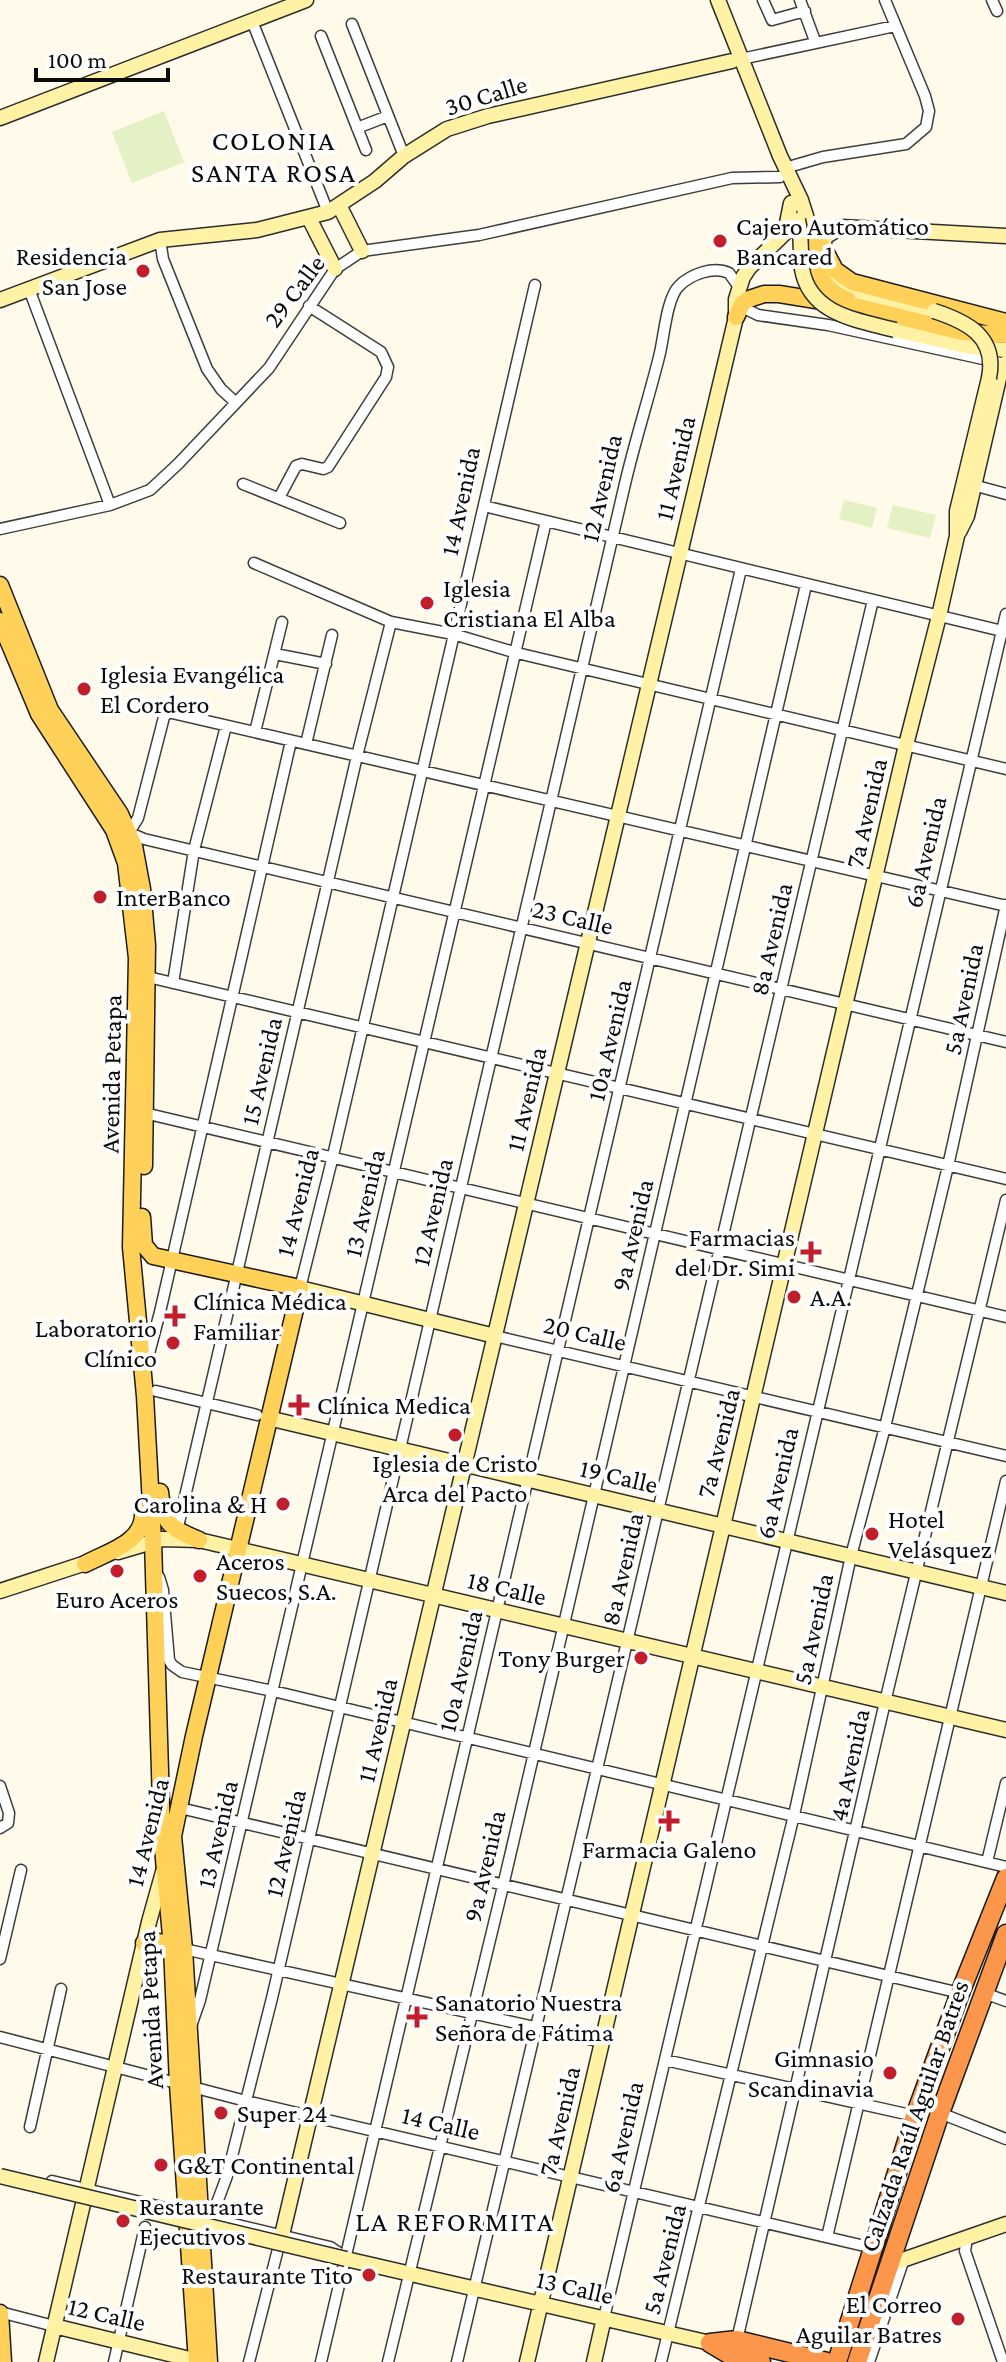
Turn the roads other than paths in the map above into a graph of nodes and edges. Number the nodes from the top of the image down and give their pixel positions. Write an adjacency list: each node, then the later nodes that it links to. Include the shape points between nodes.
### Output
1 (306, 0): 10 (main road)
2 (708, 0): 15 (main road)
3 (718, 0): 15 (main road)
4 (763, 0): 8 (street, via 772,20)
5 (800, 0): 8 (street)
6 (885, 0): 12 (street)
7 (992, 0): 9 (street)
8 (805, 11): 14 (street)
9 (997, 11)
10 (252, 21): 17 (main road); 23 (street)
11 (352, 24): 16 (street)
12 (895, 26): 14 (street, 30 Calle); 21 (street, 29 Calle, via 925,96 926,127 906,144 823,157)
13 (321, 36): 18 (street)
14 (815, 41): 15 (street, 30 Calle)
15 (737, 60): 20 (main road, 30 Calle, via 488,116 447,129); 21 (main road)
16 (388, 116): 18 (street); 20 (street)
17 (0, 118)
18 (357, 128): 19 (street)
19 (366, 150)
20 (404, 156): 23 (main road, 30 Calle)
21 (783, 172): 22 (main road); 25 (main road); 29 (street, 29 Calle, via 732,178 479,235)
22 (791, 203): 33 (main road, via 785,233 749,268); 41 (main road, bridge, via 806,283 835,313 970,347)
23 (334, 208): 24 (main road, 30 Calle); 29 (main road)
24 (309, 218): 27 (main road, 30 Calle, via 257,230); 30 (main road)
25 (811, 231): 35 (main road, 7a Avenida, via 831,284 849,295); 37 (main road, via 823,283)
26 (1006, 236): 28 (main road, via 841,227 828,233)
27 (160, 240): 32 (main road, 30 Calle); 43 (street, via 207,369)
28 (823, 247): 35 (main road, via 836,282); 39 (main road, via 835,270 852,282)
29 (362, 251): 30 (street, 29 Calle)
30 (335, 269): 36 (street, 29 Calle)
31 (535, 285): 49 (street, 14 Avenida)
32 (29, 289): 34 (main road, 30 Calle); 48 (street)
33 (742, 294): 37 (main road, via 779,294); 38 (main road); 42 (street, 12 Avenida, via 748,310 758,315); 54 (street, 12 Avenida, via 729,273 711,270 673,294)
34 (0, 300)
35 (883, 300): 53 (main road, 7a Avenida, bridge, via 966,324 990,355 957,511)
36 (309, 306): 43 (street, 29 Calle, via 269,368); 47 (street, via 381,352 388,367 328,467 296,466)
37 (859, 307): 40 (main road, via 962,332)
38 (736, 317): 55 (main road, 11 Avenida)
39 (1006, 322)
40 (1006, 335)
41 (1006, 350)
42 (1006, 364): 45 (main road, 7a Avenida)
43 (235, 402): 48 (street, 29 Calle, via 159,483)
44 (243, 484): 47 (street)
45 (973, 485): 46 (street); 53 (main road, 7a Avenida)
46 (1006, 494)
47 (279, 498): 51 (street)
48 (110, 505): 52 (street, 29 Calle)
49 (484, 506): 50 (street); 67 (street, 14 Avenida)
50 (546, 521): 54 (street); 69 (street, 13 Avenida)
51 (340, 523)
52 (0, 529)
53 (957, 536): 63 (main road, 7a Avenida)
54 (612, 538): 55 (street); 72 (street, 12 Avenida)
55 (680, 554): 57 (street); 73 (main road, 11 Avenida)
56 (254, 563): 65 (street)
57 (741, 569): 59 (street); 74 (street, 10a Avenida)
58 (0, 585): 62 (main road, Avenida Petapa)
59 (806, 585): 60 (street); 75 (street, 9a Avenida)
60 (873, 600): 63 (street); 77 (street, 8a Avenida)
61 (1006, 614): 66 (street, 6a Avenida)
62 (3, 615): 89 (main road, Avenida Petapa, via 50,710); 120 (main road, Avenida Petapa, via 39,714 122,847 137,958)
63 (939, 616): 66 (street); 81 (main road, 7a Avenida)
64 (282, 622): 70 (street)
65 (391, 622): 67 (street); 82 (street, 15 Avenida)
66 (1004, 632): 83 (street, 6a Avenida)
67 (453, 634): 69 (street); 85 (street, 14 Avenida)
68 (332, 635): 71 (street)
69 (517, 653): 72 (street); 86 (street, 13 Avenida)
70 (275, 654): 71 (street); 78 (street)
71 (326, 664): 80 (street)
72 (582, 667): 73 (street); 87 (street, 12 Avenida)
73 (649, 684): 74 (street); 88 (main road, 11 Avenida)
74 (711, 699): 75 (street); 90 (street, 10a Avenida)
75 (776, 714): 77 (street); 91 (street, 9a Avenida)
76 (226, 726): 78 (street); 89 (street, via 167,713 138,818); 92 (street)
77 (843, 730): 81 (street); 93 (street, 8a Avenida)
78 (255, 732): 79 (street)
79 (291, 741): 80 (street); 94 (street)
80 (306, 744): 82 (street)
81 (906, 745): 83 (street); 95 (main road, 7a Avenida)
82 (357, 756): 85 (street); 96 (street, 15 Avenida)
83 (971, 761): 84 (street); 97 (street, 6a Avenida)
84 (1006, 769)
85 (422, 771): 86 (street); 98 (street, 14 Avenida)
86 (485, 786): 87 (street); 100 (street, 13 Avenida)
87 (551, 801): 88 (street); 101 (street, 12 Avenida)
88 (618, 816): 90 (street); 102 (main road, 11 Avenida)
89 (129, 831): 92 (street, 23 Calle); 105 (main road, Avenida Petapa, via 142,889)
90 (681, 831): 91 (street); 103 (street, 10a Avenida)
91 (747, 846): 93 (street); 104 (street, 9a Avenida)
92 (194, 850): 94 (street, 23 Calle); 106 (street)
93 (811, 861): 95 (street); 107 (street, 8a Avenida)
94 (262, 866): 96 (street, 23 Calle); 108 (street)
95 (877, 876): 97 (street); 109 (main road, 7a Avenida)
96 (327, 882): 98 (street, 23 Calle); 110 (street, 15 Avenida)
97 (941, 891): 99 (street); 111 (street, 6a Avenida)
98 (393, 897): 100 (street, 23 Calle); 112 (street, 14 Avenida)
99 (1006, 906): 113 (street, 5a Avenida)
100 (455, 912): 101 (street, 23 Calle); 114 (street, 13 Avenida)
101 (521, 928): 102 (street, 23 Calle); 116 (street, 12 Avenida)
102 (588, 943): 103 (street, 23 Calle); 117 (main road, 11 Avenida)
103 (651, 958): 104 (street, 23 Calle); 118 (street, 10a Avenida)
104 (716, 974): 107 (street, 23 Calle); 119 (street, 9a Avenida)
105 (148, 977): 106 (street); 120 (main road, Avenida Petapa)
106 (173, 983): 108 (street)
107 (781, 989): 109 (street, 23 Calle); 121 (street, 8a Avenida)
108 (232, 997): 110 (street); 122 (street)
109 (846, 1004): 111 (street, 23 Calle); 123 (main road, 7a Avenida)
110 (297, 1012): 112 (street); 124 (street, 15 Avenida)
111 (910, 1020): 113 (street, 23 Calle); 125 (street, 6a Avenida)
112 (363, 1028): 114 (street); 126 (street, 14 Avenida)
113 (978, 1035): 115 (street, 23 Calle); 127 (street, 5a Avenida)
114 (424, 1042): 116 (street); 128 (street, 13 Avenida)
115 (1006, 1042)
116 (491, 1058): 117 (street); 130 (street, 12 Avenida)
117 (557, 1074): 118 (street); 132 (main road, 11 Avenida)
118 (621, 1089): 119 (street); 133 (street, 10a Avenida)
119 (686, 1104): 121 (street); 134 (street, 9a Avenida)
120 (140, 1112): 122 (street); 136 (main road, Avenida Petapa, via 142,1234); 143 (main road, Avenida Petapa, via 131,1247)
121 (750, 1119): 123 (street); 135 (street, 8a Avenida)
122 (201, 1129): 124 (street); 137 (street)
123 (815, 1134): 125 (street); 138 (main road, 7a Avenida)
124 (267, 1144): 126 (street); 139 (street, 15 Avenida)
125 (880, 1150): 127 (street); 140 (street, 6a Avenida)
126 (332, 1160): 128 (street); 141 (street, 14 Avenida)
127 (948, 1166): 129 (street); 142 (street, 5a Avenida)
128 (394, 1174): 130 (street); 144 (street, 13 Avenida)
129 (1006, 1179)
130 (460, 1190): 132 (street); 147 (street, 12 Avenida)
131 (1006, 1200): 145 (street, 4a Avenida)
132 (525, 1205): 133 (street); 148 (main road, 11 Avenida)
133 (590, 1220): 134 (street); 149 (street, 10a Avenida)
134 (655, 1235): 135 (street); 150 (street, 9a Avenida)
135 (720, 1250): 138 (street); 152 (street, 8a Avenida)
136 (153, 1256): 137 (main road, 20 Calle); 143 (main road)
137 (171, 1258): 139 (main road, 20 Calle); 151 (street)
138 (785, 1265): 140 (street); 154 (main road, 7a Avenida)
139 (237, 1274): 141 (main road, 20 Calle); 155 (street, 15 Avenida)
140 (849, 1280): 142 (street); 156 (street, 6a Avenida)
141 (300, 1288): 144 (main road, 20 Calle); 157 (main road, 14 Avenida)
142 (917, 1296): 145 (street); 158 (street, 5a Avenida)
143 (138, 1300): 151 (main road, Avenida Petapa)
144 (363, 1304): 147 (main road, 20 Calle); 159 (street, 13 Avenida)
145 (981, 1311): 146 (street); 160 (street, 4a Avenida)
146 (1006, 1317)
147 (430, 1320): 148 (main road, 20 Calle); 161 (street, 12 Avenida)
148 (495, 1336): 149 (street, 20 Calle); 163 (main road, 11 Avenida)
149 (559, 1351): 150 (street, 20 Calle); 164 (street, 10a Avenida)
150 (623, 1366): 152 (street, 20 Calle); 166 (street, 9a Avenida)
151 (143, 1374): 153 (main road, Avenida Petapa)
152 (689, 1382): 154 (street, 20 Calle); 167 (street, 8a Avenida)
153 (150, 1394): 155 (street, 19 Calle); 169 (main road, via 161,1510); 171 (main road, Avenida Petapa); 176 (main road, via 138,1420 143,1526 133,1538)
154 (754, 1397): 156 (street, 20 Calle); 168 (main road, 7a Avenida)
155 (207, 1404): 157 (street, 19 Calle); 169 (street, 15 Avenida)
156 (818, 1412): 158 (street, 20 Calle); 172 (street, 6a Avenida)
157 (262, 1416): 159 (main road, 19 Calle); 173 (main road, 14 Avenida)
158 (885, 1427): 160 (street, 20 Calle); 174 (street, 5a Avenida)
159 (333, 1433): 161 (main road, 19 Calle); 177 (street, 13 Avenida)
160 (949, 1442): 162 (street, 20 Calle); 178 (street, 4a Avenida)
161 (400, 1449): 163 (main road, 19 Calle); 179 (street, 12 Avenida)
162 (1006, 1456)
163 (465, 1465): 164 (main road, 19 Calle); 183 (main road, 11 Avenida)
164 (529, 1479): 166 (main road, 19 Calle); 184 (street, 10a Avenida)
165 (1006, 1481): 180 (street)
166 (593, 1495): 167 (main road, 19 Calle); 185 (street, 9a Avenida)
167 (658, 1510): 168 (main road, 19 Calle); 186 (street, 8a Avenida)
168 (722, 1525): 172 (main road, 19 Calle); 187 (main road, 7a Avenida)
169 (177, 1531): 170 (main road)
170 (199, 1540): 171 (main road, 18 Calle); 173 (main road, 18 Calle)
171 (153, 1541): 175 (main road, Avenida Petapa); 176 (main road, 18 Calle)
172 (787, 1541): 174 (main road, 19 Calle); 188 (street, 6a Avenida)
173 (238, 1548): 177 (main road, 18 Calle); 189 (main road, 14 Avenida)
174 (851, 1556): 178 (main road, 19 Calle); 190 (street, 5a Avenida)
175 (153, 1560): 189 (street, Avenida Petapa, via 163,1590 169,1660 176,1669); 214 (main road, Avenida Petapa)
176 (85, 1564): 181 (main road, 18 Calle)
177 (302, 1564): 179 (main road, 18 Calle); 191 (street, 13 Avenida)
178 (918, 1572): 180 (main road, 19 Calle); 192 (street, 4a Avenida)
179 (369, 1580): 183 (main road, 18 Calle); 193 (street, 12 Avenida)
180 (981, 1587): 182 (main road, 19 Calle); 194 (street)
181 (0, 1591)
182 (1006, 1593)
183 (434, 1595): 184 (main road, 18 Calle); 195 (main road, 11 Avenida)
184 (498, 1610): 185 (main road, 18 Calle); 197 (street, 10a Avenida)
185 (563, 1626): 186 (main road, 18 Calle); 198 (street, 9a Avenida)
186 (628, 1640): 187 (main road, 18 Calle); 199 (street, 8a Avenida)
187 (692, 1655): 188 (main road, 18 Calle); 201 (main road, 7a Avenida)
188 (757, 1672): 190 (main road, 18 Calle); 203 (street, 6a Avenida)
189 (208, 1678): 191 (street); 204 (main road, 14 Avenida)
190 (823, 1687): 192 (main road, 18 Calle); 205 (street, 5a Avenida)
191 (273, 1691): 193 (street); 207 (street, 13 Avenida)
192 (885, 1702): 194 (main road, 18 Calle); 208 (street, 4a Avenida)
193 (340, 1707): 195 (street); 210 (street, 12 Avenida)
194 (950, 1717): 196 (main road, 18 Calle); 211 (street)
195 (403, 1722): 197 (street); 212 (main road, 11 Avenida)
196 (1006, 1730)
197 (467, 1739): 198 (street); 217 (street, 10a Avenida)
198 (533, 1753): 199 (street); 219 (street, 9a Avenida)
199 (597, 1769): 201 (street); 220 (street, 8a Avenida)
200 (1006, 1783): 213 (street)
201 (662, 1784): 203 (street); 221 (main road, 7a Avenida)
202 (0, 1786): 206 (street, via 9,1813)
203 (726, 1799): 205 (street); 222 (street, 6a Avenida)
204 (180, 1808): 207 (street); 209 (main road, 14 Avenida)
205 (794, 1815): 208 (street); 225 (street, 5a Avenida)
206 (4, 1825)
207 (241, 1825): 210 (street); 227 (street, 13 Avenida)
208 (857, 1831): 211 (street); 229 (street, 4a Avenida)
209 (173, 1836): 214 (main road, 14 Avenida); 226 (main road, Avenida Petapa)
210 (308, 1841): 212 (street); 230 (street, 12 Avenida)
211 (920, 1846): 213 (street); 231 (street)
212 (372, 1855): 217 (street); 232 (main road, 11 Avenida)
213 (987, 1862): 215 (street)
214 (165, 1867): 224 (main road, 14 Avenida); 226 (main road, Avenida Petapa)
215 (1006, 1867)
216 (21, 1870): 228 (street)
217 (436, 1870): 219 (street); 236 (street, 10a Avenida)
218 (1006, 1878): 234 (highway, Calzada Raúl Aguilar Batres)
219 (503, 1886): 220 (street); 238 (street, 9a Avenida)
220 (566, 1901): 221 (street); 239 (street, 8a Avenida)
221 (631, 1916): 222 (street); 242 (main road, 7a Avenida)
222 (695, 1931): 225 (street); 244 (street, 6a Avenida)
223 (1006, 1934): 235 (highway, Calzada Raúl Aguilar Batres)
224 (144, 1943): 226 (main road); 245 (main road, 14 Avenida)
225 (762, 1946): 229 (street); 246 (street, 5a Avenida)
226 (178, 1948): 227 (street); 240 (main road, Avenida Petapa); 247 (main road, Avenida Petapa)
227 (211, 1955): 230 (street); 240 (street, 13 Avenida)
228 (0, 1959)
229 (826, 1962): 231 (street); 248 (street, 4a Avenida)
230 (278, 1970): 232 (street); 249 (street, 12 Avenida)
231 (889, 1976): 234 (street); 250 (street)
232 (341, 1984): 236 (street); 252 (main road, 11 Avenida)
233 (61, 1989): 243 (street)
234 (960, 1993): 253 (highway, Calzada Raúl Aguilar Batres)
235 (984, 1993): 237 (street); 251 (highway, Calzada Raúl Aguilar Batres)
236 (406, 1999): 238 (street); 255 (street, 10a Avenida)
237 (1006, 2001)
238 (472, 2013): 239 (street); 257 (street, 9a Avenida)
239 (536, 2027): 242 (street); 258 (street, 8a Avenida)
240 (189, 2034): 247 (main road, Avenida Petapa)
241 (0, 2037): 243 (street, 14 Calle)
242 (602, 2042): 260 (main road, 7a Avenida)
243 (47, 2050): 245 (street, 14 Calle); 254 (street)
244 (665, 2060): 246 (street); 263 (street, 6a Avenida)
245 (114, 2066): 247 (street, 14 Calle); 264 (main road, 14 Avenida)
246 (732, 2073): 248 (street); 265 (street, 5a Avenida)
247 (185, 2086): 249 (street, 14 Calle); 266 (main road, Avenida Petapa)
248 (797, 2088): 250 (street); 267 (street, 4a Avenida)
249 (246, 2101): 252 (street, 14 Calle); 266 (street, 12 Avenida, via 227,2176)
250 (860, 2103): 253 (street); 270 (street)
251 (940, 2113): 256 (street); 275 (highway, Calzada Raúl Aguilar Batres)
252 (312, 2115): 255 (street, 14 Calle); 272 (main road, 11 Avenida)
253 (915, 2116): 273 (highway, Calzada Raúl Aguilar Batres)
254 (30, 2127)
255 (375, 2131): 257 (street, 14 Calle); 274 (street, 10a Avenida)
256 (1006, 2139)
257 (440, 2146): 258 (street, 14 Calle); 276 (street, 9a Avenida)
258 (505, 2160): 260 (street, 14 Calle); 277 (street, 8a Avenida)
259 (0, 2170): 264 (street, 13 Calle)
260 (570, 2175): 263 (street, 14 Calle); 278 (main road, 7a Avenida)
261 (0, 2176): 274 (main road, 13 Calle, bridge)
262 (0, 2183): 264 (street, 13 Calle)
263 (634, 2191): 265 (street, 14 Calle); 280 (street, 6a Avenida)
264 (86, 2196): 266 (street, 13 Calle); 281 (main road, 14 Avenida)
265 (700, 2207): 267 (street, 14 Calle); 282 (street, 5a Avenida)
266 (198, 2221): 272 (street, 13 Calle); 286 (main road, Avenida Petapa)
267 (765, 2222): 270 (street, 14 Calle); 285 (street, 4a Avenida)
268 (1006, 2224): 271 (main road)
269 (145, 2227): 283 (street)
270 (827, 2237): 273 (street, 14 Calle)
271 (967, 2238): 275 (main road); 301 (street, via 965,2251)
272 (280, 2242): 274 (street, 13 Calle, via 330,2262); 290 (street, 11 Avenida)
273 (873, 2248): 299 (highway, Calzada Raúl Aguilar Batres)
274 (346, 2259): 276 (main road, 13 Calle); 291 (street, 10a Avenida)
275 (897, 2261): 300 (highway, Calzada Raúl Aguilar Batres)
276 (409, 2274): 277 (main road, 13 Calle); 292 (street, 9a Avenida)
277 (474, 2288): 278 (main road, 13 Calle); 293 (street, 8a Avenida)
278 (540, 2303): 280 (main road, 13 Calle); 294 (main road, 7a Avenida)
279 (0, 2312): 281 (street, 12 Calle); 287 (main road)
280 (604, 2318): 282 (main road, 13 Calle); 295 (main road, 6a Avenida)
281 (54, 2326): 283 (main road, 12 Calle); 288 (main road, 14 Avenida)
282 (668, 2333): 284 (main road, 13 Calle); 296 (street, 5a Avenida)
283 (119, 2341): 286 (main road, 12 Calle); 289 (street)
284 (710, 2343): 285 (highway); 298 (main road, 13 Calle)
285 (733, 2353): 297 (highway); 299 (highway)
286 (195, 2361)
287 (3, 2362)
288 (46, 2362)
289 (114, 2362)
290 (249, 2362)
291 (321, 2362)
292 (388, 2362)
293 (457, 2362)
294 (527, 2362)
295 (594, 2362)
296 (661, 2362)
297 (761, 2362)
298 (793, 2362)
299 (833, 2362)
300 (861, 2362)
301 (1003, 2362)

